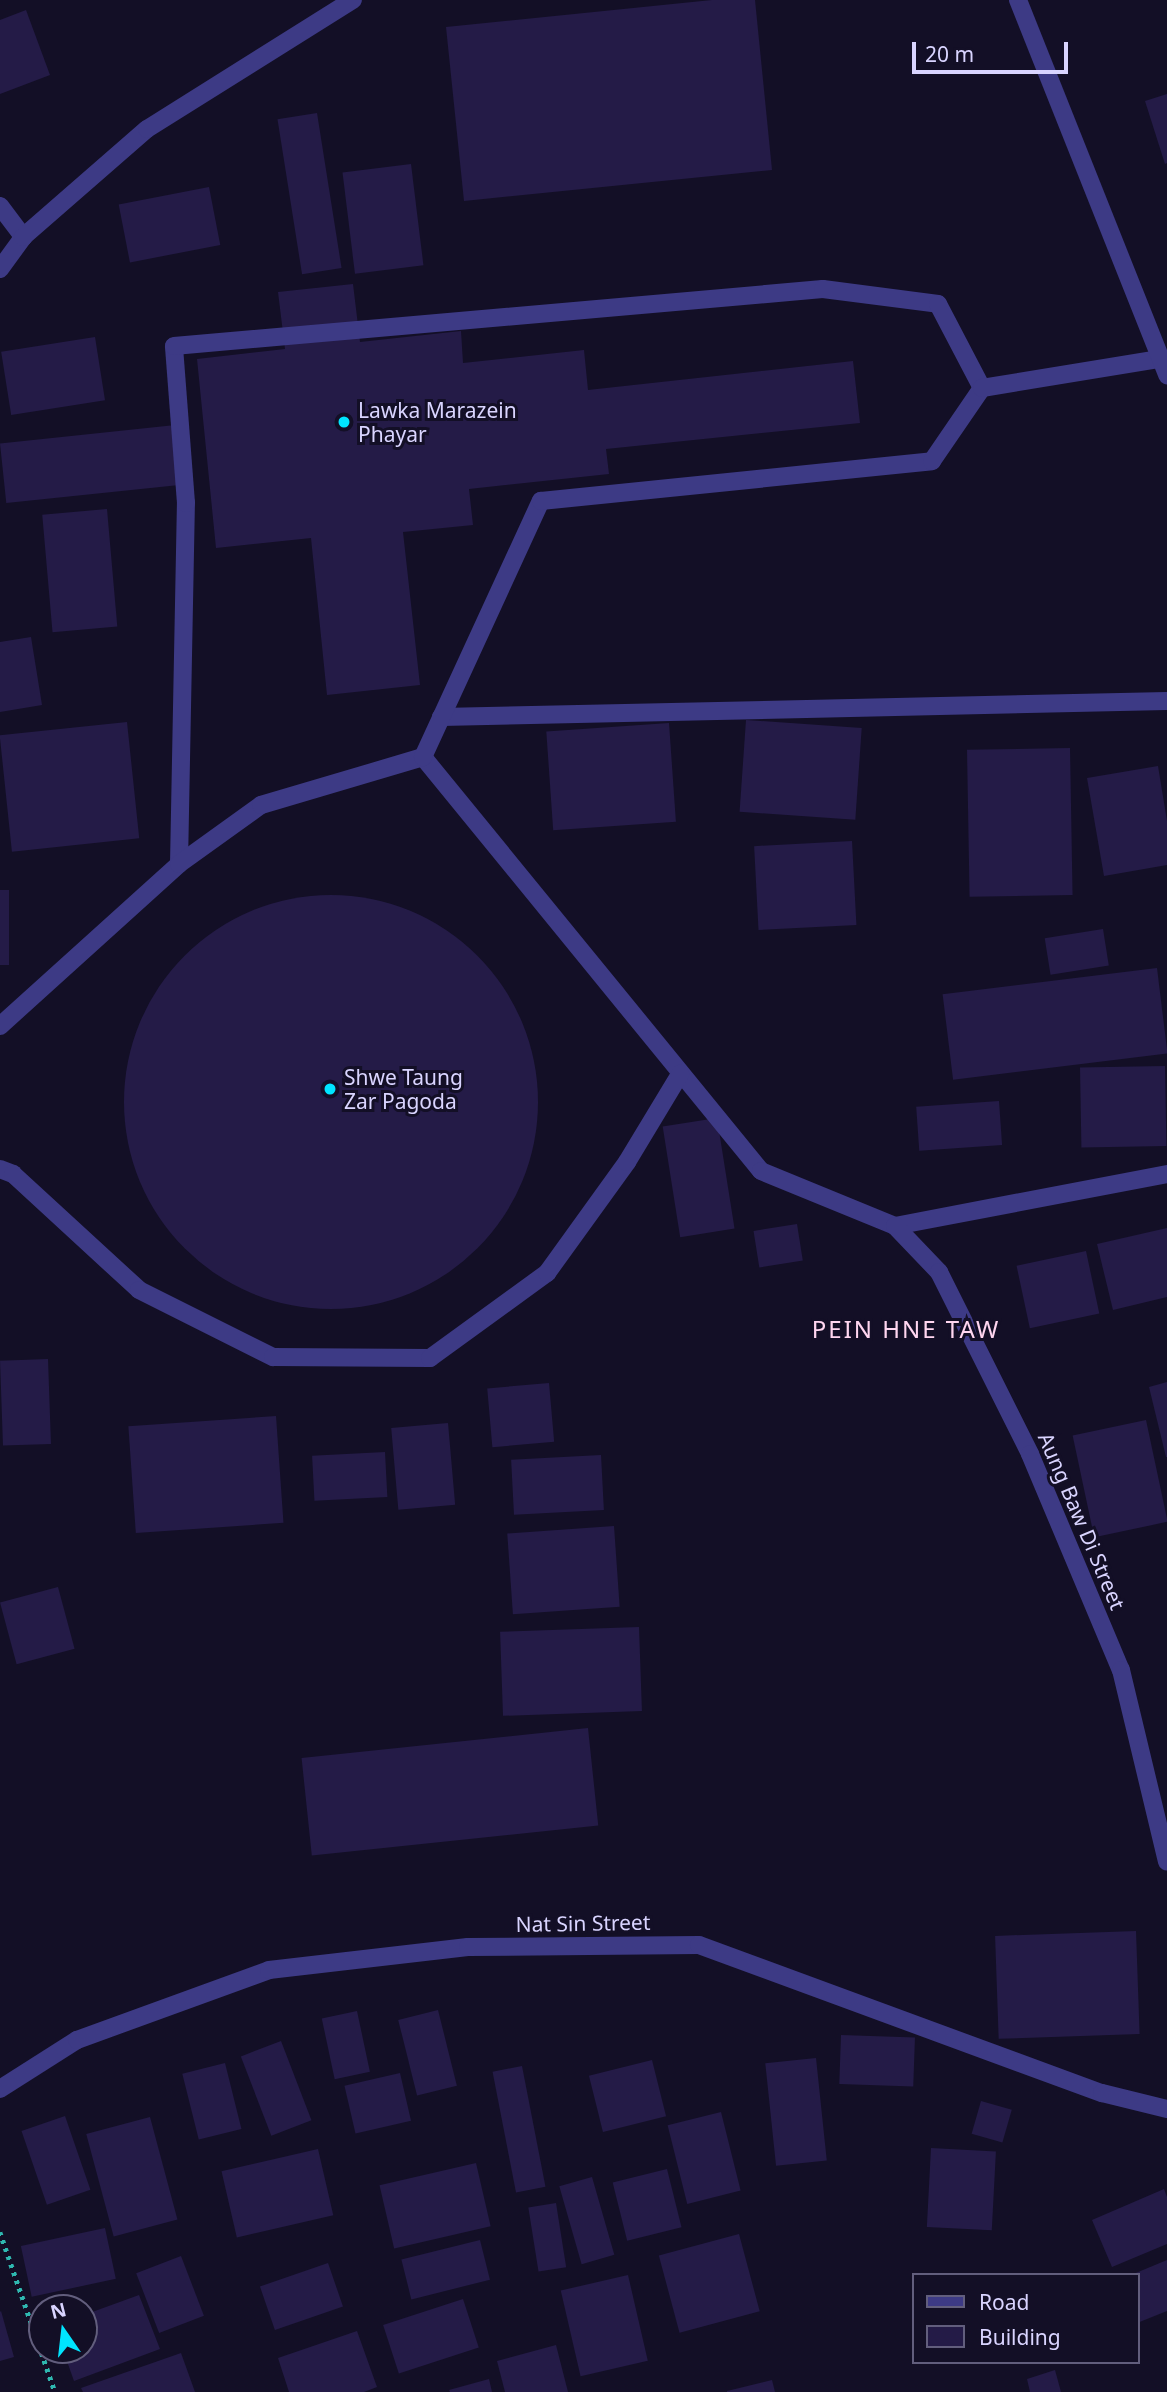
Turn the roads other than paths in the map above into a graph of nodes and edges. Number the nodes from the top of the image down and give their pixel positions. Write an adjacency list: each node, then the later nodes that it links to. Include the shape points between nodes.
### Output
1 (353, 0): 4 (street, via 147,129)
2 (1018, 0): 6 (street)
3 (0, 206): 4 (street)
4 (23, 237): 5 (street)
5 (0, 270)
6 (1164, 367): 7 (street)
7 (982, 388): 9 (street, via 932,461 541,501); 11 (street, via 938,304 823,289 174,346 186,503)
8 (1167, 701): 9 (street)
9 (441, 717): 10 (street)
10 (423, 757): 11 (street, via 261,805); 13 (street)
11 (179, 864): 12 (street)
12 (0, 1026)
13 (680, 1074): 14 (street, via 627,1163 547,1273 430,1358 273,1357 139,1290 13,1174); 16 (street, via 761,1171)
14 (0, 1169)
15 (1167, 1174): 16 (street)
16 (895, 1226): 17 (street, Aung Baw Di Street, via 939,1272 1041,1479 1121,1670)
17 (1167, 1862)
18 (0, 2089): 19 (street, Nat Sin Street, via 76,2040 269,1970 468,1947 699,1945 1102,2092)
19 (1167, 2109)

